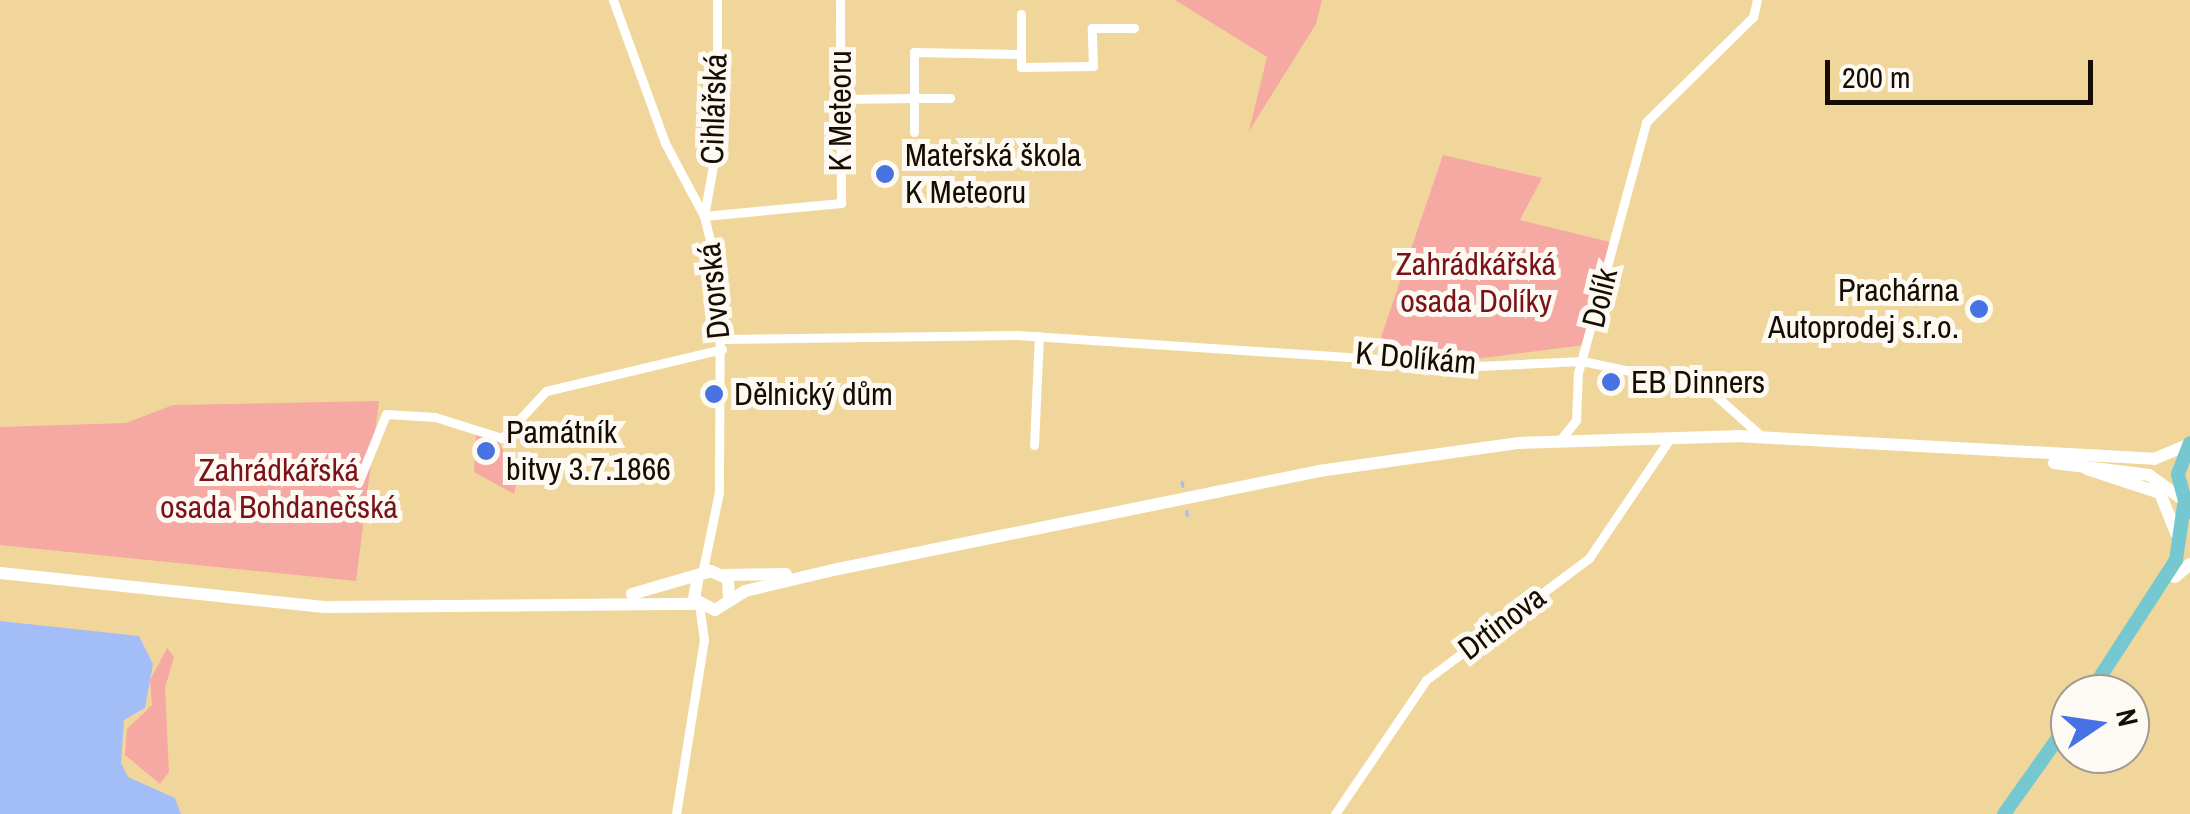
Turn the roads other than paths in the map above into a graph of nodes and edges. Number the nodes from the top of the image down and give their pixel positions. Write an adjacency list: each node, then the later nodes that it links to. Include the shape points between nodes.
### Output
1 (613, 0): 14 (street, Dvorská, via 665,143)
2 (717, 0): 14 (street, Cihlářská, via 716,143)
3 (840, 0): 12 (street, K Meteoru)
4 (1757, 0): 17 (street, Dolík, via 1753,17 1646,122)
5 (1021, 14): 7 (street)
6 (1134, 28): 8 (street, via 1092,28)
7 (1021, 54): 8 (street, via 1022,68); 10 (street, via 914,52)
8 (1093, 66): 9 (street)
9 (1102, 75)
10 (914, 98): 11 (street); 12 (street); 13 (street)
11 (950, 98)
12 (841, 100): 14 (street, K Meteoru, via 840,203)
13 (914, 132)
14 (704, 216): 16 (street, Dvorská)
15 (1039, 336): 16 (street, K Dolíkám); 17 (street, K Dolíkám, via 1478,366); 22 (street)
16 (722, 344): 25 (street, K Dolíkám, via 546,390 502,438 434,417 386,414); 27 (street, Dvorská)
17 (1582, 361): 19 (street, K Dolíkám, via 1706,387); 20 (street, Dolík, via 1576,420)
18 (1672, 436): 19 (main road); 20 (main road); 42 (street, Drtinova, via 1589,558 1426,680)
19 (1770, 437): 23 (main road)
20 (1560, 440): 29 (main road, via 1338,467)
21 (2190, 443): 23 (main road, via 2154,459); 26 (main road)
22 (1034, 445)
23 (2017, 457): 24 (main road)
24 (2087, 469): 26 (main road, via 2157,477); 33 (main road, via 2169,502 2176,537)
25 (358, 482)
26 (2185, 506): 33 (main road, via 2184,540)
27 (714, 541): 31 (street, Dvorská); 32 (street, Dvorská)
28 (2190, 561): 38 (main road)
29 (833, 570): 31 (main road); 36 (main road)
30 (0, 573): 34 (main road, via 344,607)
31 (723, 574): 32 (main road); 36 (main road, Dvorská)
32 (700, 575): 34 (main road); 35 (main road, Dvorská)
33 (2158, 586): 38 (main road)
34 (586, 602): 35 (main road)
35 (698, 605): 36 (main road); 37 (street, Dvorská)
36 (724, 605): 37 (street, Dvorská)
37 (704, 640): 41 (street, Dvorská)
38 (2115, 657): 39 (main road)
39 (2103, 674)
40 (2050, 749): 43 (main road)
41 (676, 814)
42 (1335, 814)
43 (2004, 814)

